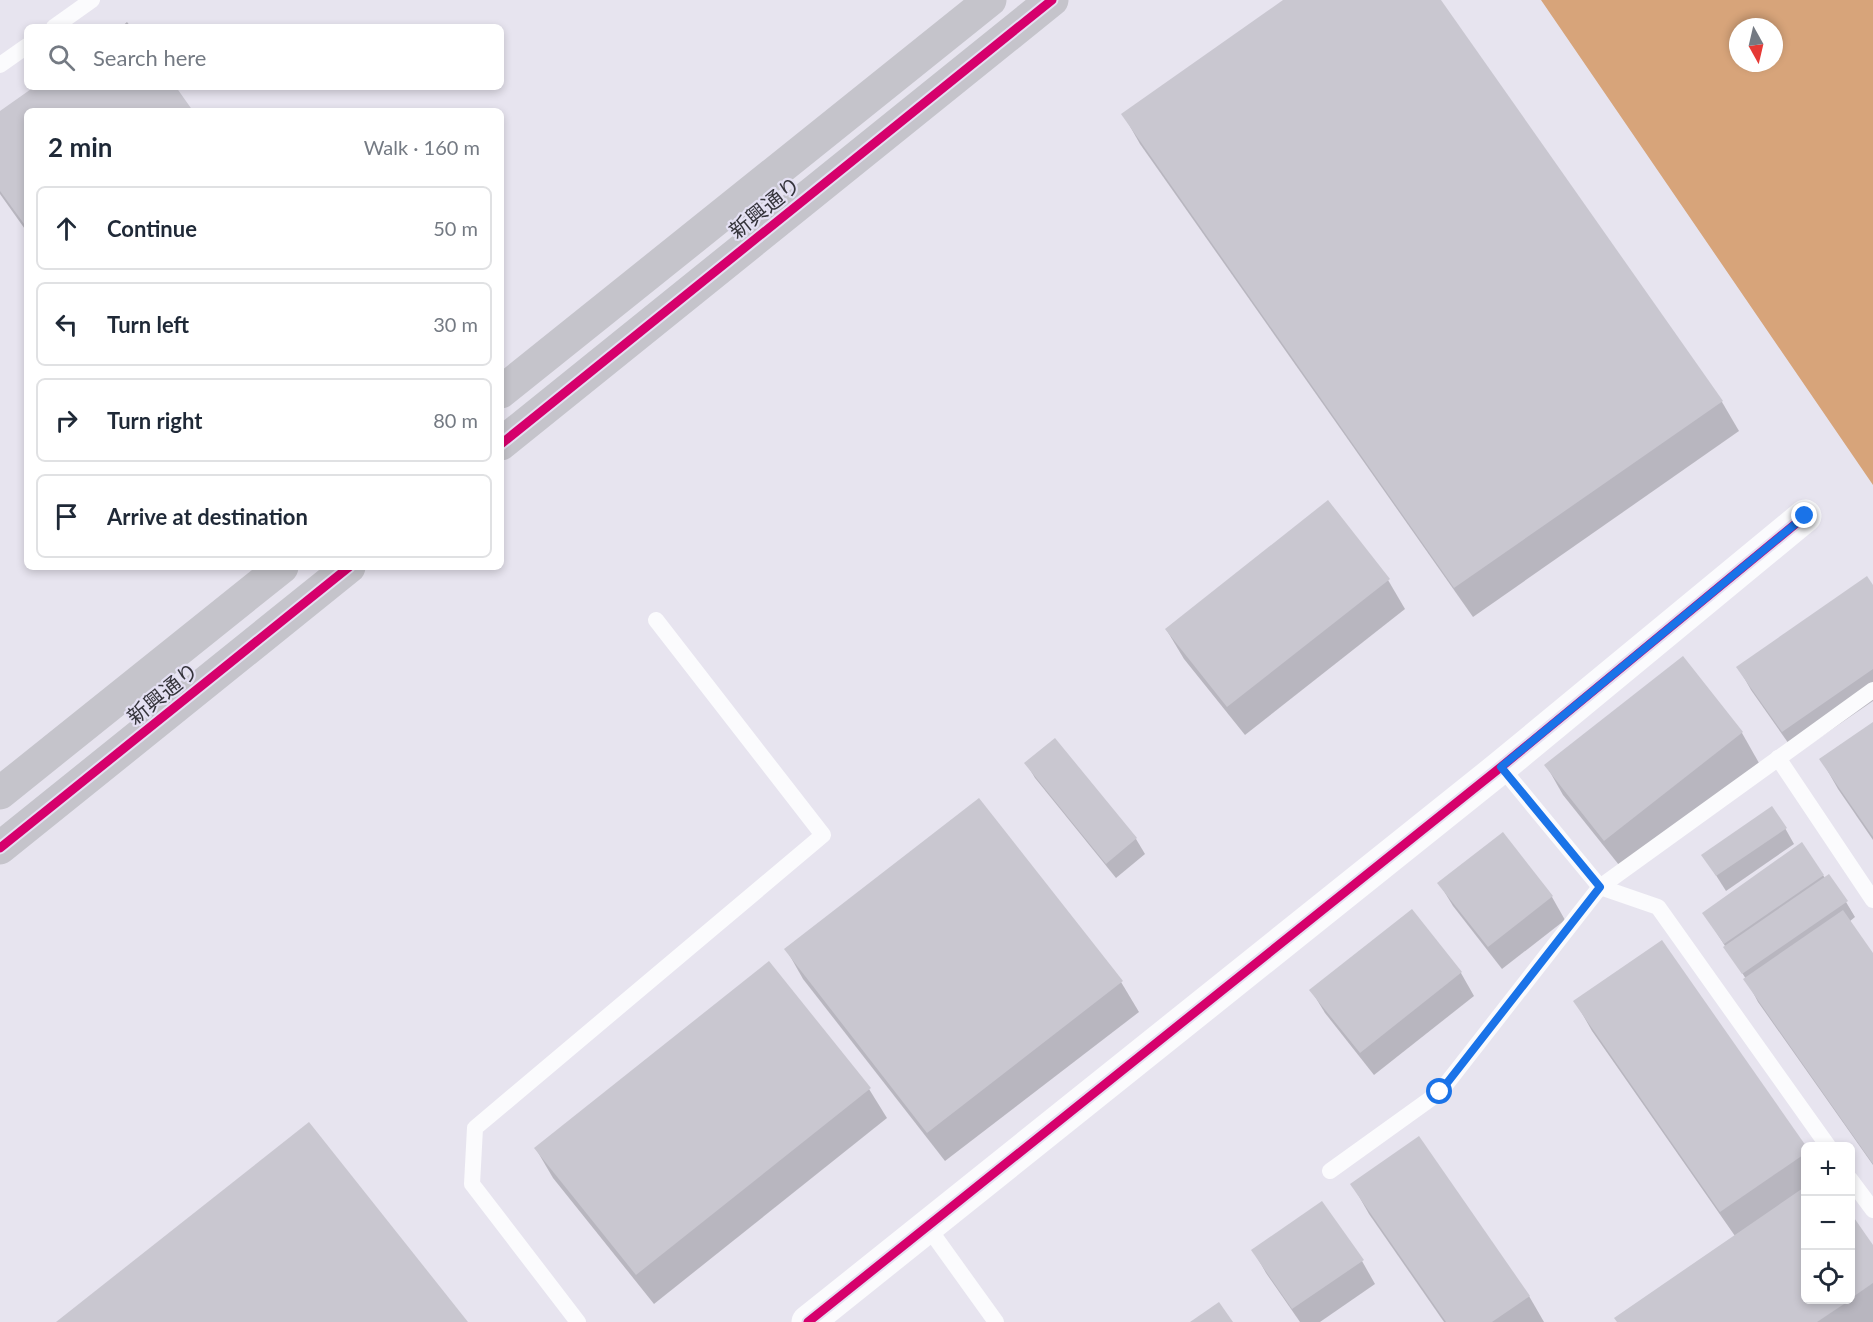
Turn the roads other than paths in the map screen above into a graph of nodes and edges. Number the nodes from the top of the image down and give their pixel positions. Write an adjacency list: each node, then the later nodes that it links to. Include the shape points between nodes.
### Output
1 (92, 0): 4 (lane)
2 (990, 0): 7 (street, 新興通り)
3 (1052, 0): 8 (street, 新興通り)
4 (58, 24)
5 (24, 48): 6 (lane)
6 (0, 65)
7 (504, 390)
8 (504, 442)
9 (1805, 516): 15 (street)
10 (278, 570): 16 (street, 新興通り)
11 (345, 570): 17 (street, 新興通り)
12 (656, 620): 25 (lane, via 823,835 475,1128 472,1184)
13 (1873, 690): 14 (lane)
14 (1778, 758): 18 (lane); 19 (lane)
15 (1501, 767): 18 (lane); 24 (street)
16 (0, 793)
17 (0, 848)
18 (1600, 887): 20 (lane, via 1658,907); 21 (lane, via 1440,1092)
19 (1873, 900)
20 (1825, 1142)
21 (1330, 1172)
22 (1855, 1185): 23 (lane)
23 (1873, 1210)
24 (927, 1226): 26 (street); 27 (lane)
25 (578, 1322)
26 (808, 1322)
27 (996, 1322)

